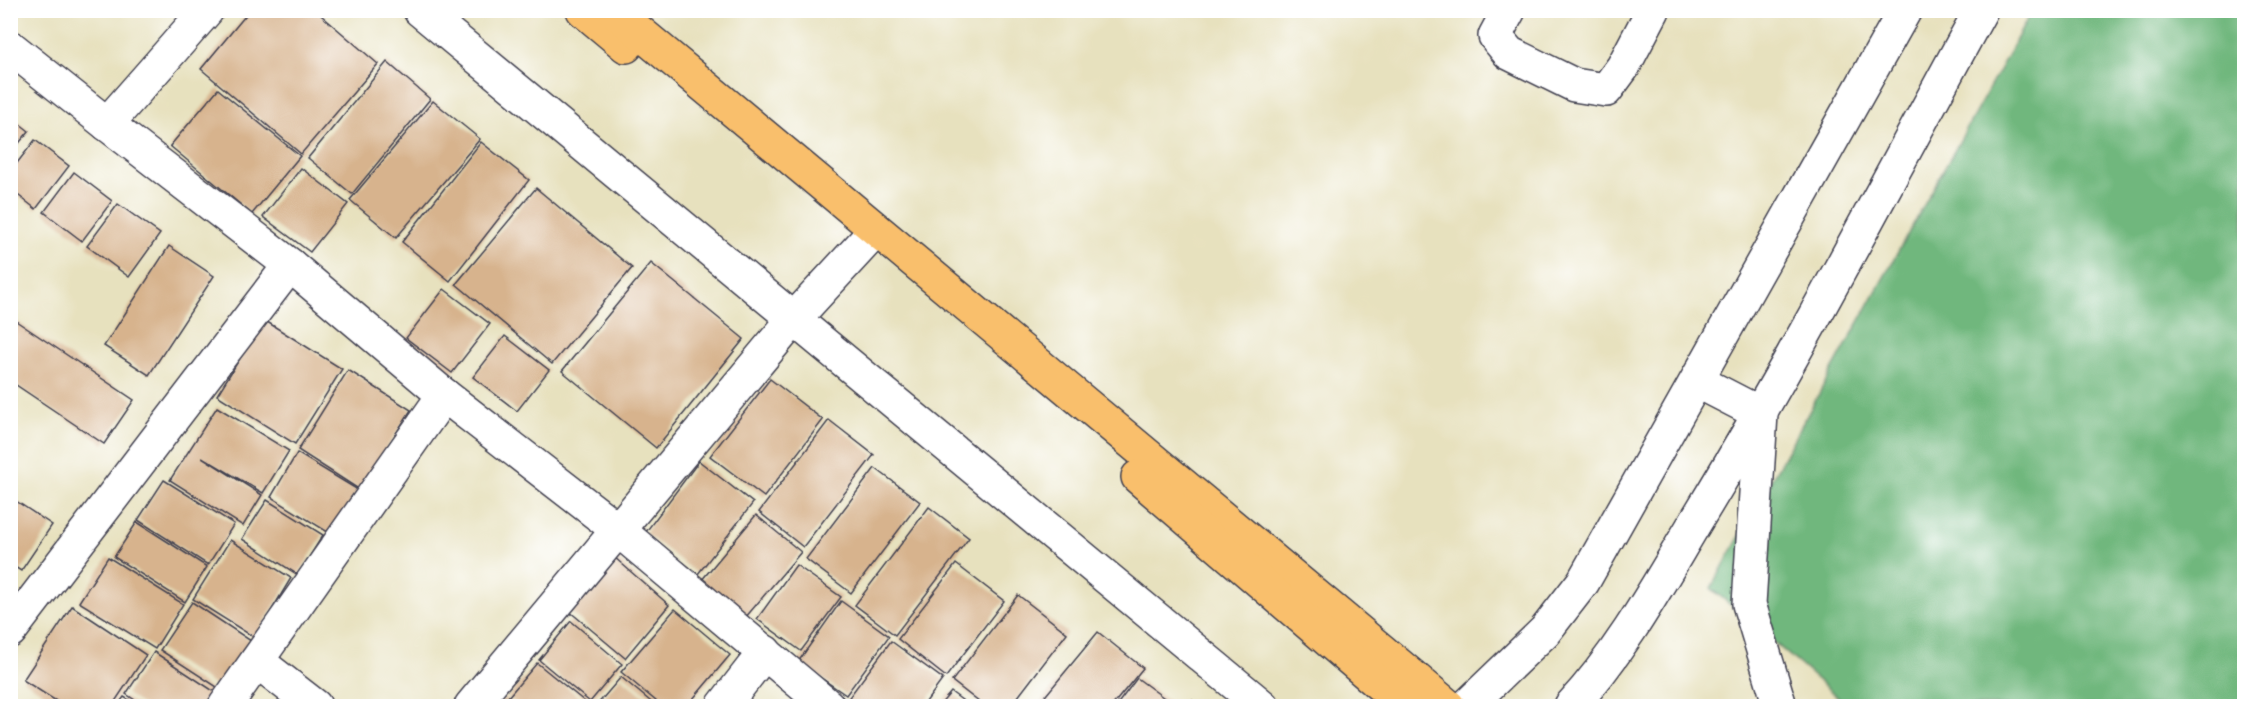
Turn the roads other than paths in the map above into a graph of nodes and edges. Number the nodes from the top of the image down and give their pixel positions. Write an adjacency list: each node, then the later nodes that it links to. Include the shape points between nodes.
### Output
1 (207, 10): 10 (street)
2 (420, 10): 13 (street)
3 (583, 10): 11 (main road)
4 (613, 10): 28 (main road)
5 (1509, 10): 6 (street, via 1495,36 1509,53 1574,85 1606,90 1623,67)
6 (1653, 10)
7 (1905, 10): 14 (street)
8 (1981, 10): 16 (street)
9 (10, 47): 10 (street)
10 (107, 124): 12 (street)
11 (865, 242): 13 (street); 27 (main road)
12 (290, 265): 15 (street); 18 (street)
13 (793, 320): 17 (street); 26 (street)
14 (1696, 381): 16 (street); 29 (street, via 1583,582 1545,631)
15 (444, 395): 17 (street); 20 (street)
16 (1761, 414): 30 (street, via 1635,621 1595,681); 31 (street, via 1749,604)
17 (617, 529): 19 (street); 23 (street)
18 (10, 631)
19 (765, 652): 24 (street); 25 (street)
20 (257, 661): 21 (street); 22 (street)
21 (225, 706)
22 (315, 706)
23 (471, 706)
24 (723, 706)
25 (828, 706)
26 (1262, 706)
27 (1405, 706)
28 (1448, 706)
29 (1467, 706)
30 (1571, 706)
31 (1780, 706)

